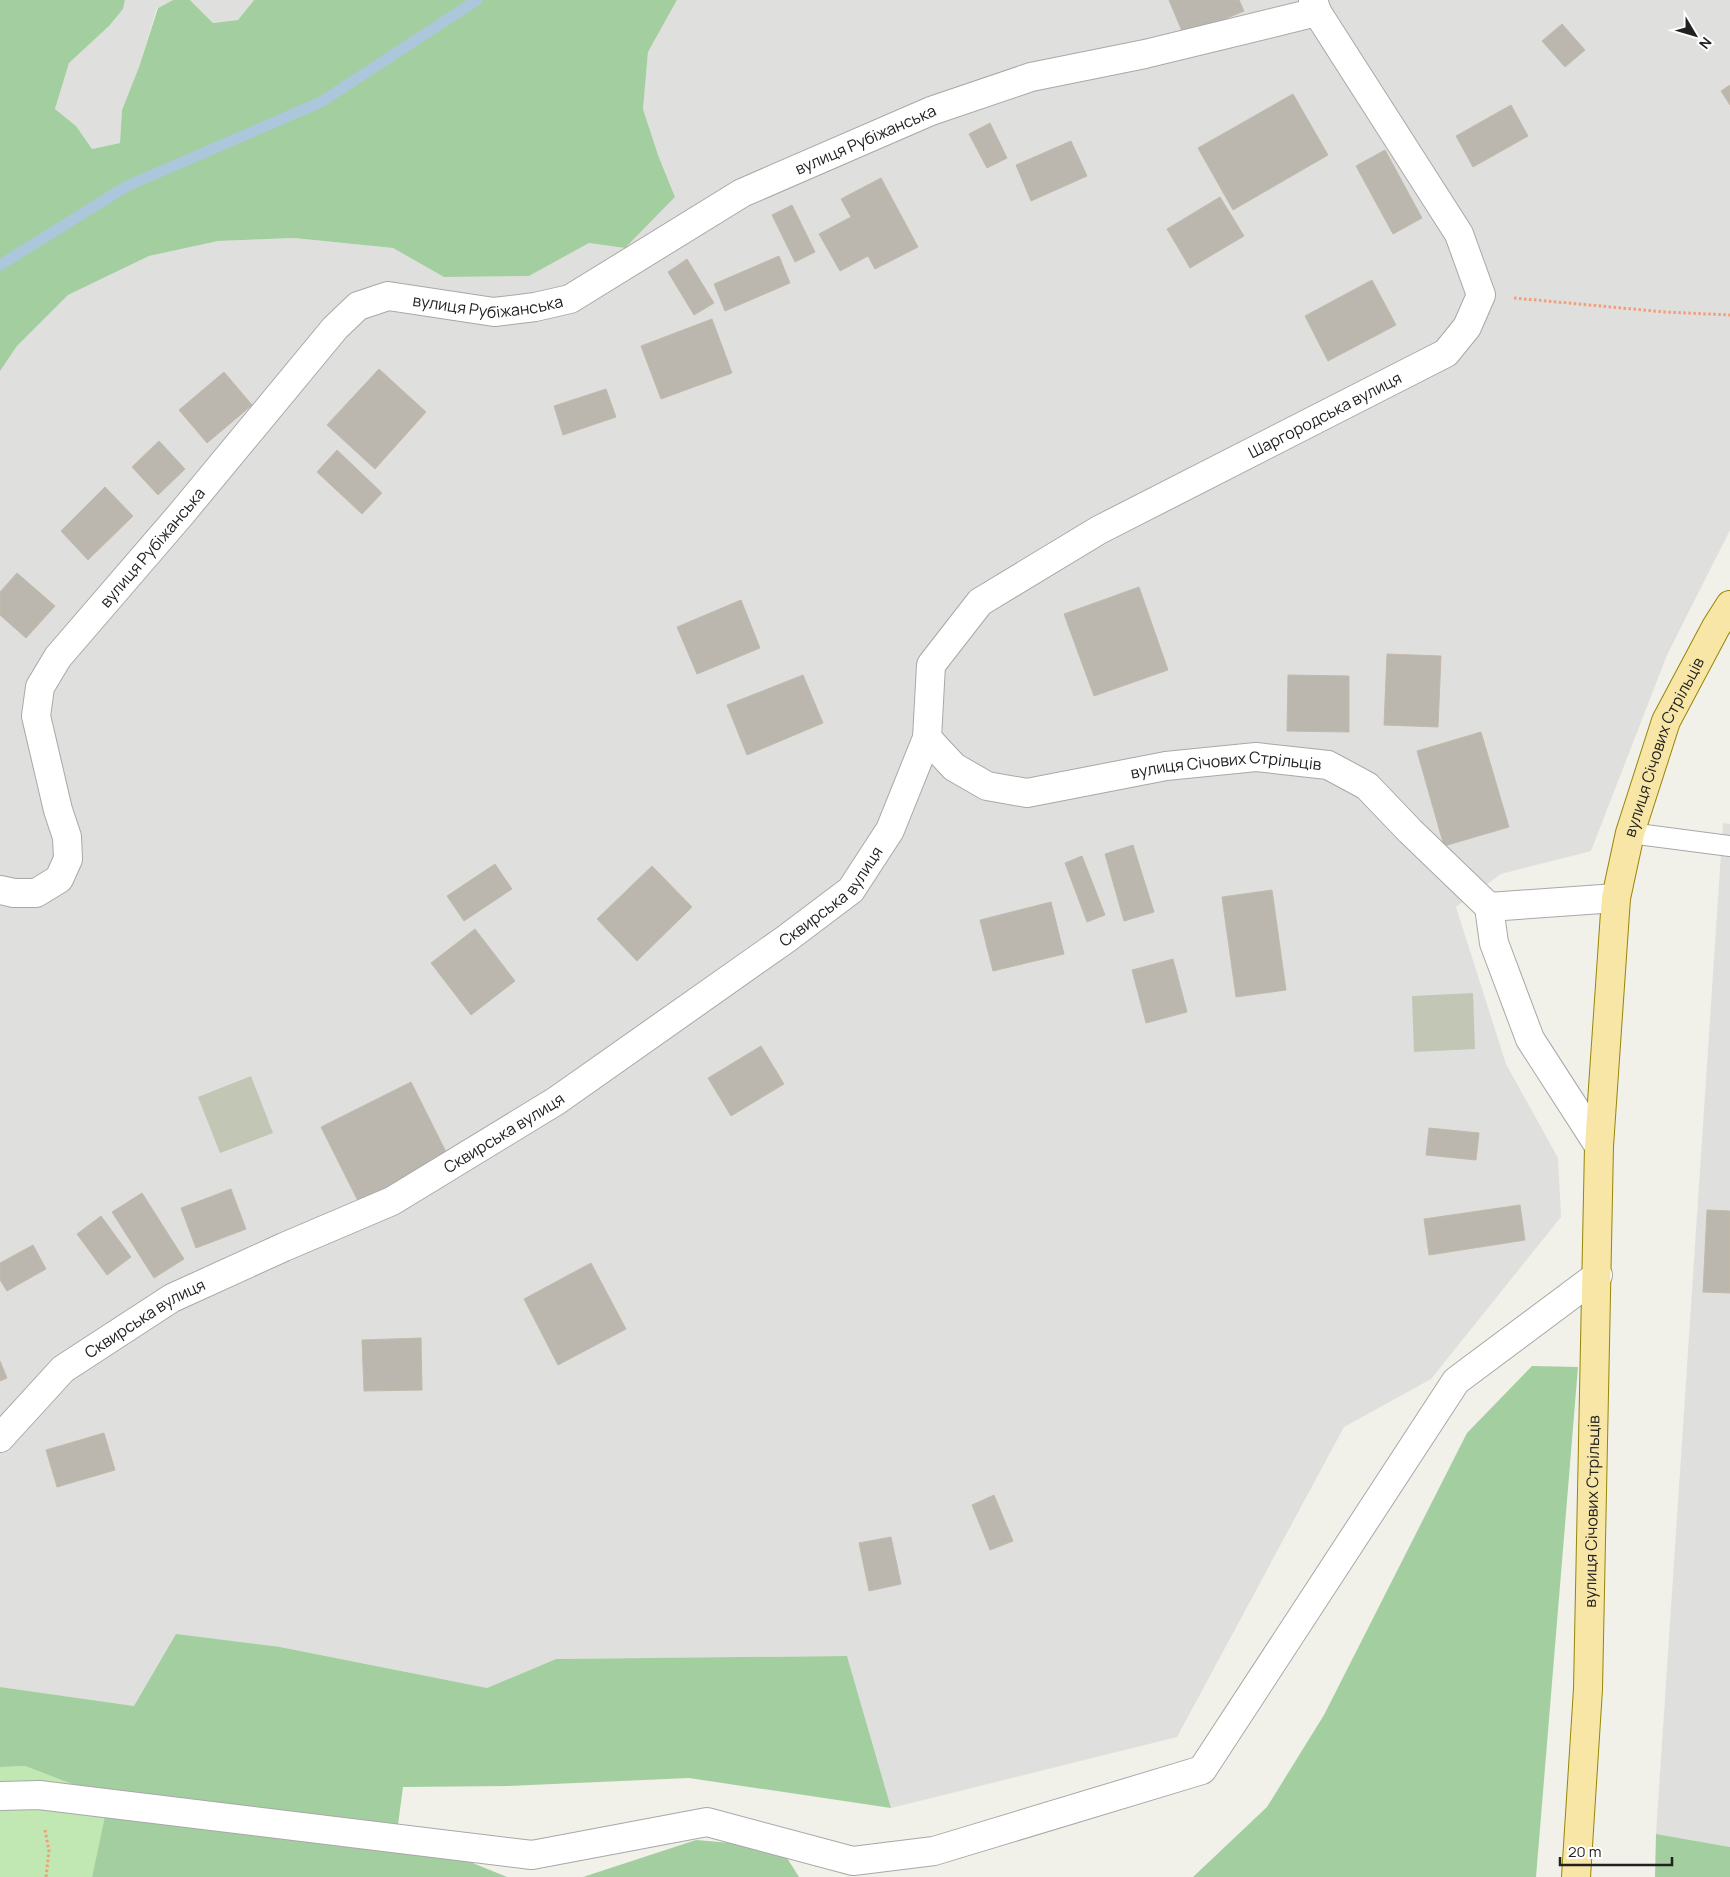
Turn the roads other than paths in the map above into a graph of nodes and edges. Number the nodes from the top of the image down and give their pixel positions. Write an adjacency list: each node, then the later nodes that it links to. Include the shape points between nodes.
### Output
1 (1315, 6): 3 (street, Шаргородська вулиця, via 1459,234 1481,295 1467,327 1446,354 1099,530 980,602 931,665); 6 (street, вулиця Рубіжанська, via 1145,54 1031,77 931,111 742,193 570,299 535,308 494,312 388,296 358,306 335,328 58,657 40,687 36,716 67,837 68,859 59,879 36,892)
2 (1730, 605): 4 (main road, вулиця Січових Стрільців, via 1666,721)
3 (927, 738): 8 (street, вулиця Січових Стрільців, via 954,767 987,786 1027,793 1166,766 1256,757 1328,765 1367,786); 11 (street, Сквирська вулиця, via 890,830 851,890 556,1101 392,1201 172,1298 63,1369)
4 (1630, 833): 5 (lane); 7 (main road, вулиця Січових Стрільців)
5 (1730, 846)
6 (0, 890)
7 (1616, 898): 8 (street); 9 (main road, вулиця Січових Стрільців)
8 (1490, 907): 9 (street, via 1494,943 1530,1040)
9 (1599, 1146): 10 (main road, вулиця Січових Стрільців)
10 (1598, 1275): 12 (street, via 1456,1380 1202,1770 934,1851 853,1862 707,1822 532,1855 39,1795); 13 (main road, вулиця Січових Стрільців, via 1588,1689)
11 (0, 1438)
12 (0, 1796)
13 (1576, 1877)

